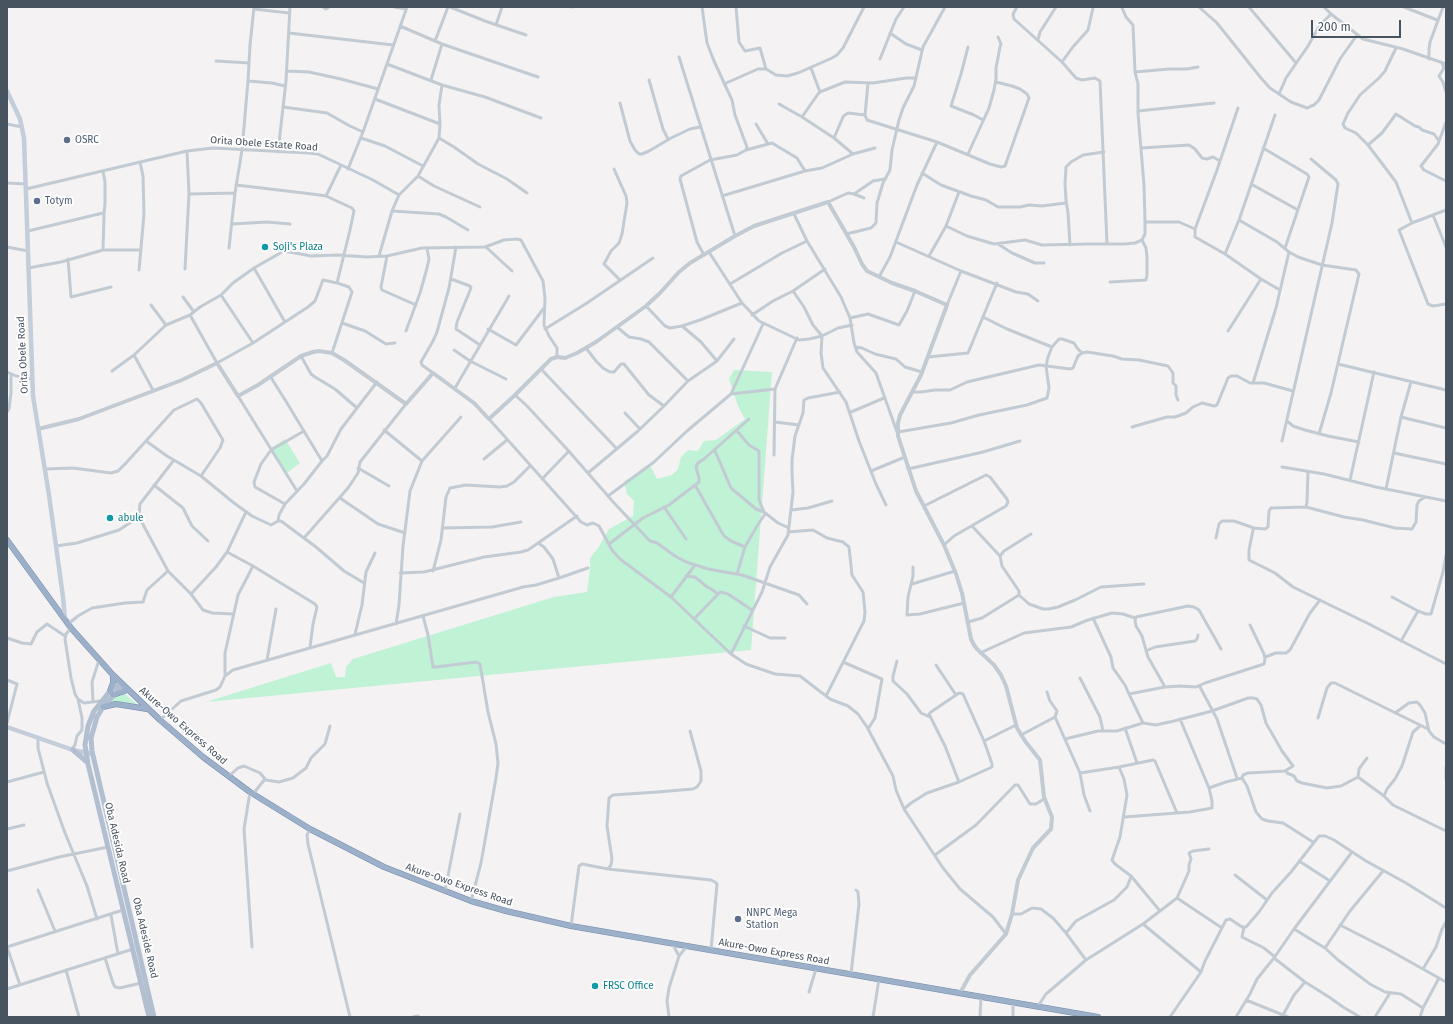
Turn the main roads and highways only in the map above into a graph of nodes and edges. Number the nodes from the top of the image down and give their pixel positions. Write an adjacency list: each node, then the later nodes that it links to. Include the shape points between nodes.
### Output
1 (7, 90): 3 (main road, Orita Obele Road, via 22,128 25,148 32,379)
2 (7, 540): 4 (highway, Akure-Owo Express Road)
3 (63, 597): 4 (main road); 5 (main road, Orita Obele Road)
4 (54, 606): 5 (highway, Akure-Owo Express Road)
5 (68, 624): 6 (highway, Akure-Owo Express Road)
6 (113, 675): 7 (highway, Akure-Owo Express Road); 9 (highway)
7 (121, 683): 8 (highway, Akure-Owo Express Road); 9 (main road)
8 (127, 690): 9 (highway); 11 (highway, Akure-Owo Express Road)
9 (111, 693): 10 (main road, Oba Adeside Road)
10 (102, 704): 11 (highway); 13 (main road, Oba Adesida Road, via 91,717); 15 (main road, Oba Adeside Road, via 92,730)
11 (148, 709): 20 (highway, Akure-Owo Express Road, via 203,757 252,793 310,829 384,867 471,901 571,926)
12 (7, 727): 14 (main road)
13 (85, 745): 14 (main road); 15 (main road, Oba Adesida Road)
14 (72, 750): 15 (main road); 16 (main road)
15 (89, 754): 16 (main road, Oba Adesida Road); 17 (main road, Oba Adeside Road)
16 (88, 764): 17 (main road, Oba Adesida Road, via 141,983)
17 (150, 1009): 18 (main road, Oba Adesida Road); 19 (main road, Oba Adeside Road)
18 (149, 1017)
19 (154, 1017)
20 (1094, 1017)

